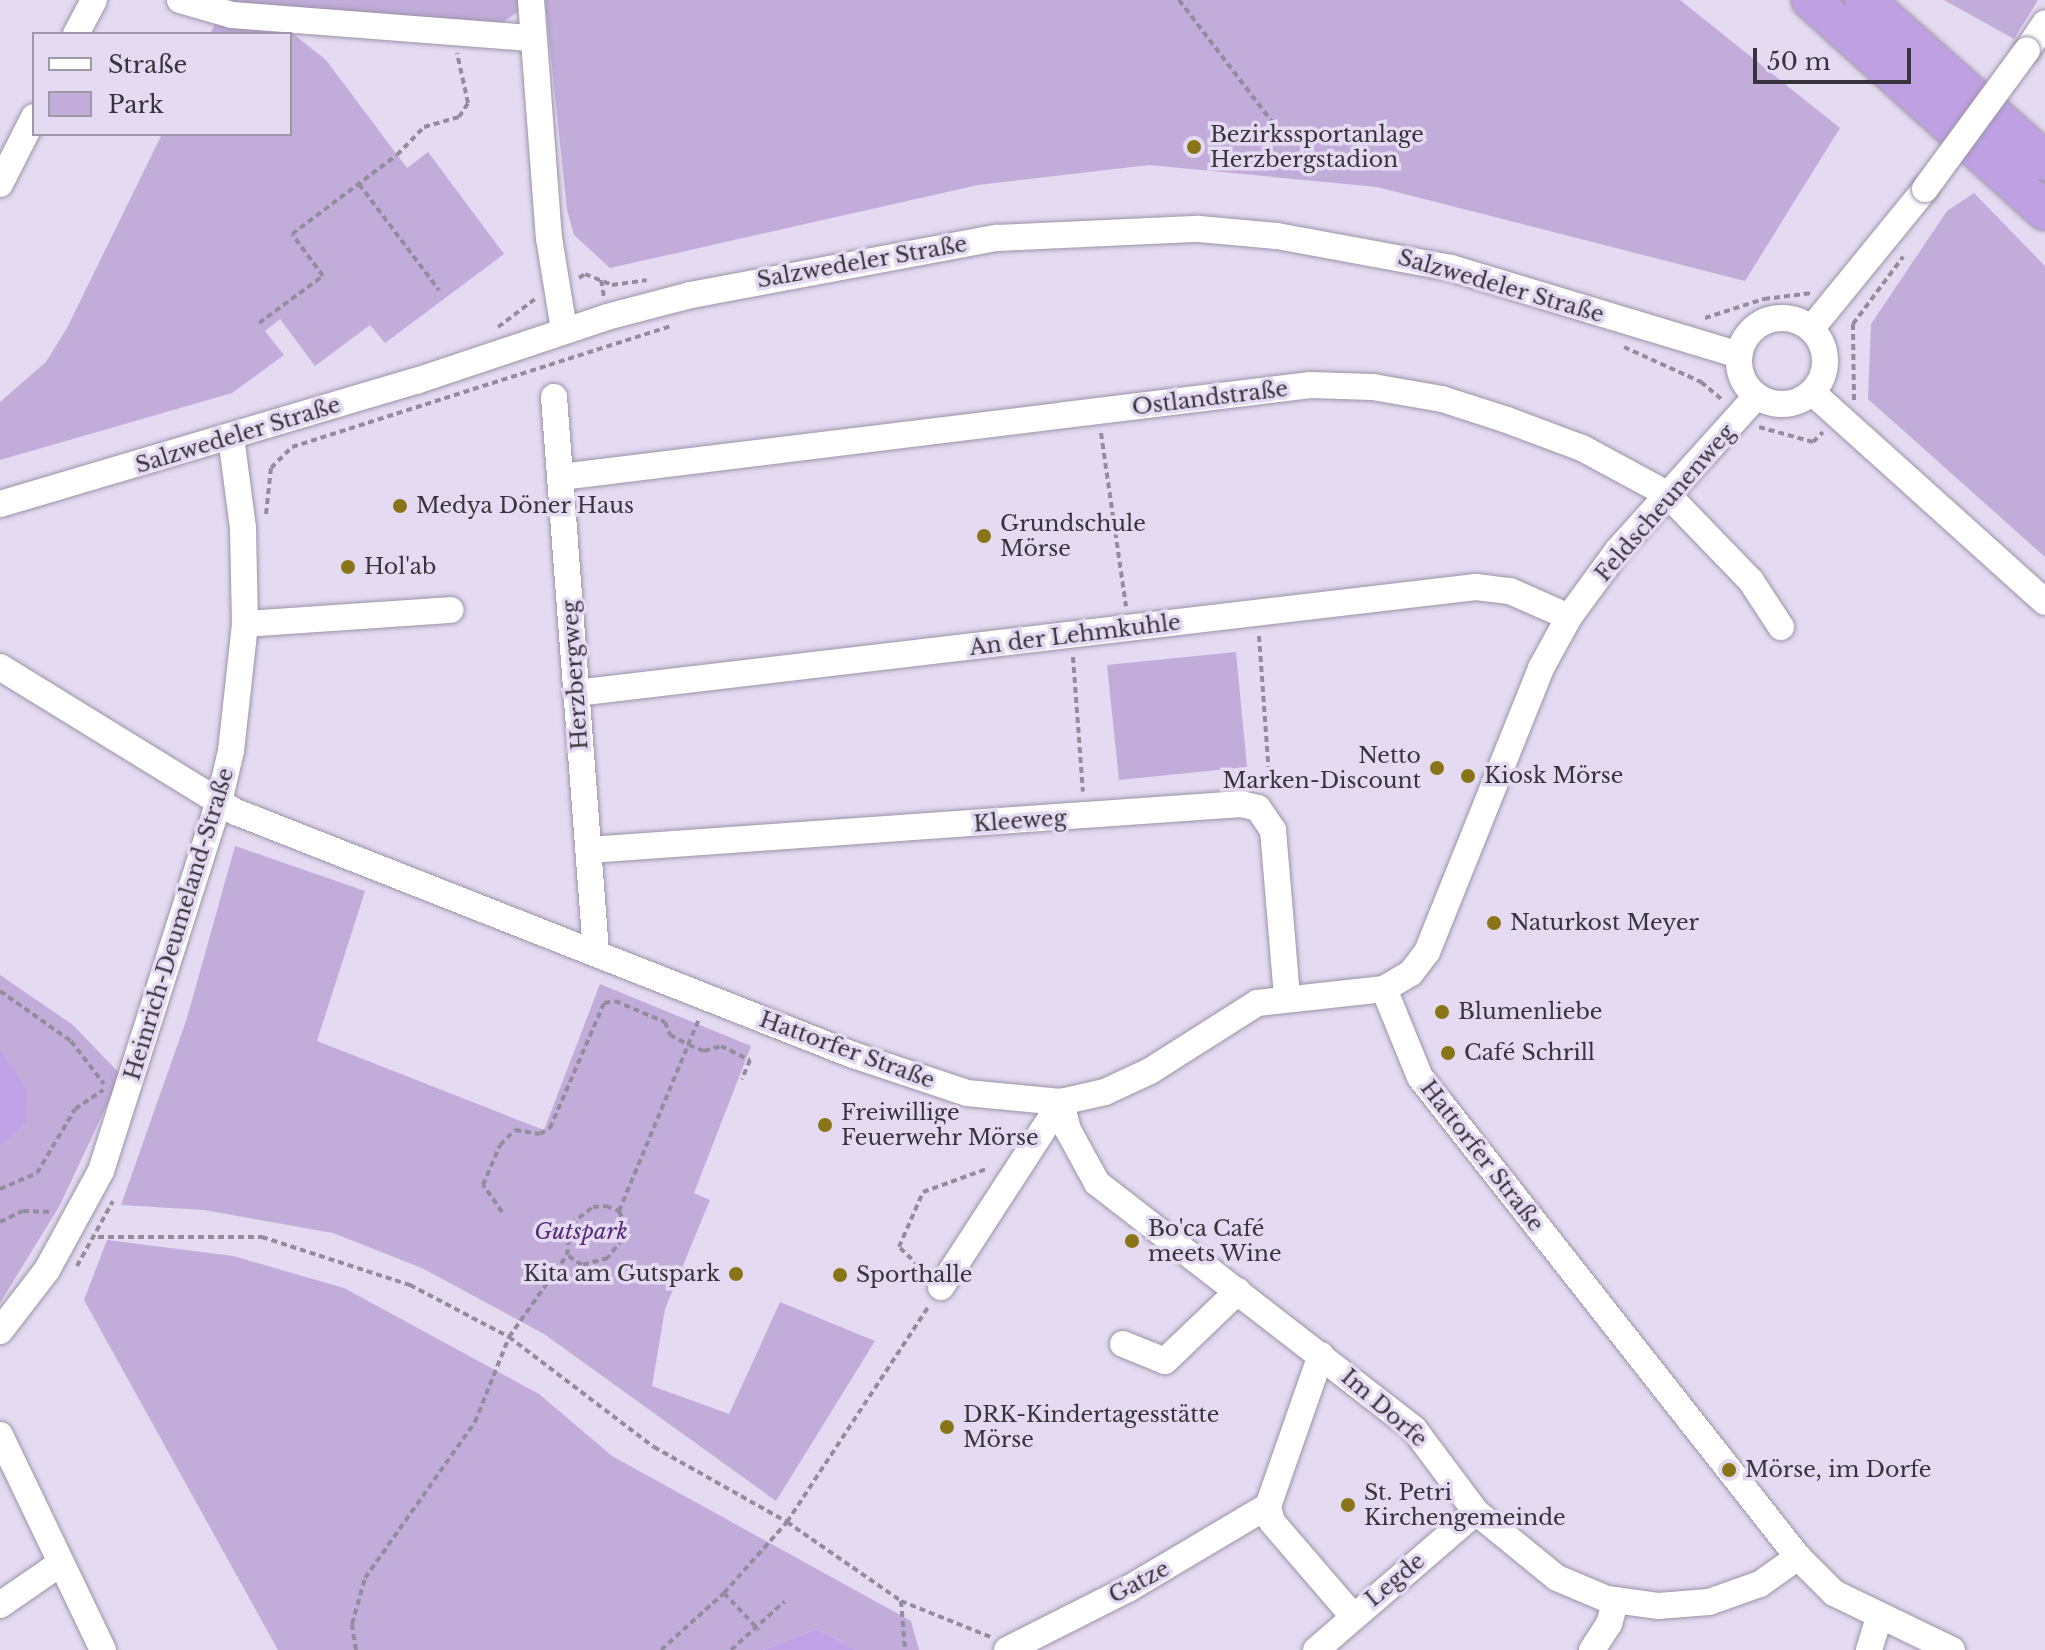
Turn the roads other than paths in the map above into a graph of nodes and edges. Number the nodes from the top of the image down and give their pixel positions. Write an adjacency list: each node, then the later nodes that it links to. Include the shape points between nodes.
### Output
1 (94, 0): 7 (street)
2 (180, 0): 8 (street, via 232,15)
3 (531, 0): 8 (street)
4 (1811, 0): 12 (highway)
5 (1864, 0): 10 (highway)
6 (2045, 23): 13 (street, bridge, via 1925,189)
7 (77, 32)
8 (533, 38): 14 (street, via 549,238)
9 (32, 121): 11 (street)
10 (2045, 161)
11 (0, 184)
12 (2045, 211)
13 (1811, 329): 15 (street, via 1783,318 1767,320 1754,328); 16 (street, via 1825,353 1826,367)
14 (564, 330): 15 (street, Salzwedeler Straße, via 691,295 920,249 1058,234 1199,229 1292,238 1451,268); 19 (street, Salzwedeler Straße)
15 (1739, 355): 18 (street)
16 (1813, 393): 18 (street, via 1779,405); 23 (street, via 1845,410)
17 (554, 397): 20 (street, Herzbergweg)
18 (1749, 406): 21 (street, Feldscheunenweg)
19 (231, 437): 22 (street, Salzwedeler Straße); 26 (street, Heinrich-Deumeland-Straße, via 243,528)
20 (561, 477): 21 (street, Ostlandstraße, via 1310,385 1373,387 1442,399 1582,448); 29 (street, Herzbergweg)
21 (1667, 494): 25 (street, Feldscheunenweg); 27 (street, Ostlandstraße, via 1751,581)
22 (0, 504)
23 (2045, 602)
24 (451, 610): 26 (street)
25 (1569, 617): 29 (street, An der Lehmkuhle, via 1510,591 1476,587); 33 (street, Feldscheunenweg, via 1541,668 1427,952 1411,973)
26 (245, 624): 30 (street, Heinrich-Deumeland-Straße, via 231,751)
27 (1781, 627)
28 (0, 667): 30 (street, Hattorfer Straße)
29 (576, 693): 31 (street, Herzbergweg)
30 (219, 802): 32 (street, Hattorfer Straße); 38 (street, Heinrich-Deumeland-Straße, via 117,1090 76,1224)
31 (589, 850): 32 (street, Herzbergweg); 34 (street, Kleeweg, via 1241,804 1268,817)
32 (596, 952): 35 (street, Hattorfer Straße, via 967,1093)
33 (1384, 989): 34 (street, Hattorfer Straße); 44 (street, Hattorfer Straße, via 1420,1077)
34 (1287, 996): 35 (street, Hattorfer Straße, via 1257,1003 1105,1092)
35 (1061, 1102): 36 (street); 37 (street, Im Dorfe, via 1068,1130 1097,1183)
36 (941, 1287)
37 (1238, 1291): 39 (street, via 1165,1361); 40 (street, Im Dorfe)
38 (0, 1331)
39 (1123, 1344)
40 (1321, 1355): 42 (street); 43 (street, Im Dorfe, via 1414,1429)
41 (0, 1435): 45 (street)
42 (1268, 1506): 48 (street, via 1272,1522); 50 (street, Gatze, via 1128,1589)
43 (1476, 1512): 46 (street, Im Dorfe, via 1557,1578); 48 (street, Legde)
44 (1798, 1557): 46 (street, Im Dorfe, via 1760,1584 1709,1602 1658,1606); 49 (street, Hattorfer Straße, via 1834,1593)
45 (61, 1563): 47 (street); 51 (street)
46 (1616, 1600): 53 (street, via 1609,1624)
47 (0, 1605)
48 (1352, 1615): 52 (street, Legde)
49 (1879, 1618): 54 (street); 55 (street, Hattorfer Straße)
50 (1008, 1648)
51 (103, 1650)
52 (1316, 1650)
53 (1592, 1650)
54 (1869, 1650)
55 (1952, 1650)

